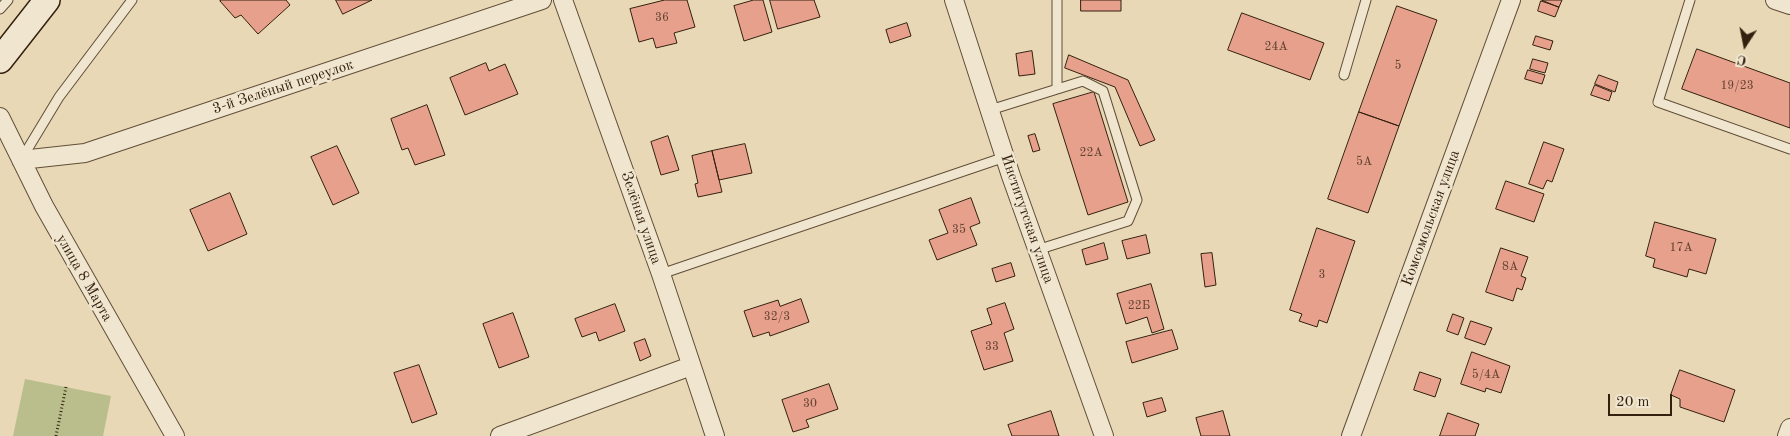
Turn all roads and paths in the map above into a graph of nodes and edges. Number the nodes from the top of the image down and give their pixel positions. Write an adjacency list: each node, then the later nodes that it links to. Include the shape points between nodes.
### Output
1 (8, 0): 13 (lane)
2 (47, 0): 14 (street)
3 (132, 0): 21 (lane, via 59,97)
4 (542, 0): 21 (street, 3-й Зелёный переулок, via 85,153)
5 (564, 0): 23 (street, Зелёная улица)
6 (954, 0): 17 (street, Институтская улица)
7 (1057, 0): 16 (lane)
8 (1366, 0): 15 (lane)
9 (1511, 0): 32 (street, Комсомольская улица)
10 (1690, 0): 19 (lane, via 1658,102)
11 (1775, 0): 12 (street)
12 (1790, 5)
13 (0, 9)
14 (0, 60)
15 (1344, 75)
16 (1057, 89): 17 (lane); 22 (lane, via 1083,81 1103,91 1137,200 1128,221)
17 (990, 110): 20 (street, Институтская улица)
18 (0, 117): 21 (street, улица 8 Марта)
19 (1790, 149)
20 (1005, 157): 22 (street, Институтская улица); 23 (lane)
21 (21, 160): 27 (street, улица 8 Марта)
22 (1037, 250): 31 (street, Институтская улица)
23 (660, 274): 24 (street, Зелёная улица)
24 (691, 366): 29 (street); 30 (street, Зелёная улица)
25 (66, 387): 28 (path)
26 (1790, 428): 33 (street)
27 (170, 433)
28 (56, 436)
29 (500, 436)
30 (715, 436)
31 (1104, 436)
32 (1351, 436)
33 (1787, 436)

